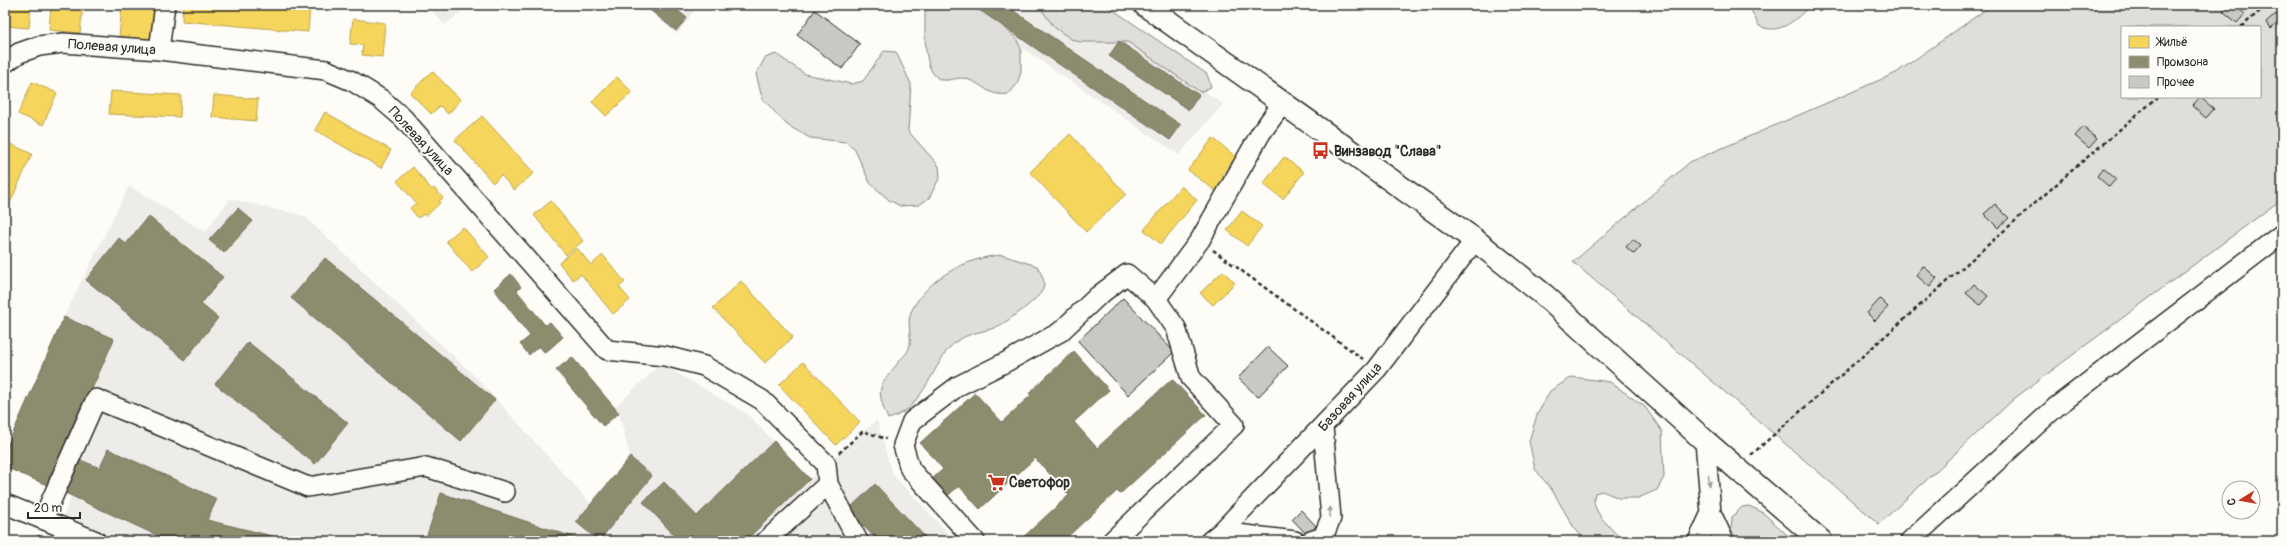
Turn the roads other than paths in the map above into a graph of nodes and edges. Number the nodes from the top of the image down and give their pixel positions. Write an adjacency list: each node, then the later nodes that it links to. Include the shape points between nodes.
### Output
1 (165, 5): 3 (street)
2 (1145, 5): 5 (main road)
3 (159, 50): 4 (street, Полевая улица, via 63,43 39,46 19,53); 11 (street, Полевая улица, via 326,70 352,81 381,99 408,124 607,350 665,356 704,366 762,400 826,464)
4 (5, 63)
5 (1282, 104): 7 (main road); 8 (street, via 1261,133 1200,240)
6 (2282, 234): 27 (street, via 2056,407)
7 (1475, 240): 9 (street, Базовая улица, via 1377,369); 10 (main road, via 1544,295)
8 (1156, 299): 20 (street, via 1127,274 1098,296 1060,332 958,386 912,421 903,445 910,469); 21 (street, via 1176,328 1191,378 1234,425)
9 (1323, 427): 16 (street, Базовая улица); 23 (street, one-way to 9, via 1324,537 1331,518)
10 (1705, 442): 14 (street, one-way to 14); 26 (main road)
11 (828, 484): 18 (street); 19 (street)
12 (505, 492): 15 (street, via 426,467 308,487 96,399)
13 (5, 504): 15 (street)
14 (1711, 513): 24 (street); 25 (street)
15 (43, 520): 17 (street)
16 (1216, 536): 22 (street)
17 (96, 541)
18 (766, 541)
19 (858, 541)
20 (975, 541)
21 (1112, 541)
22 (1295, 541)
23 (1311, 541)
24 (1698, 541)
25 (1724, 541)
26 (1821, 541)
27 (1910, 541)

